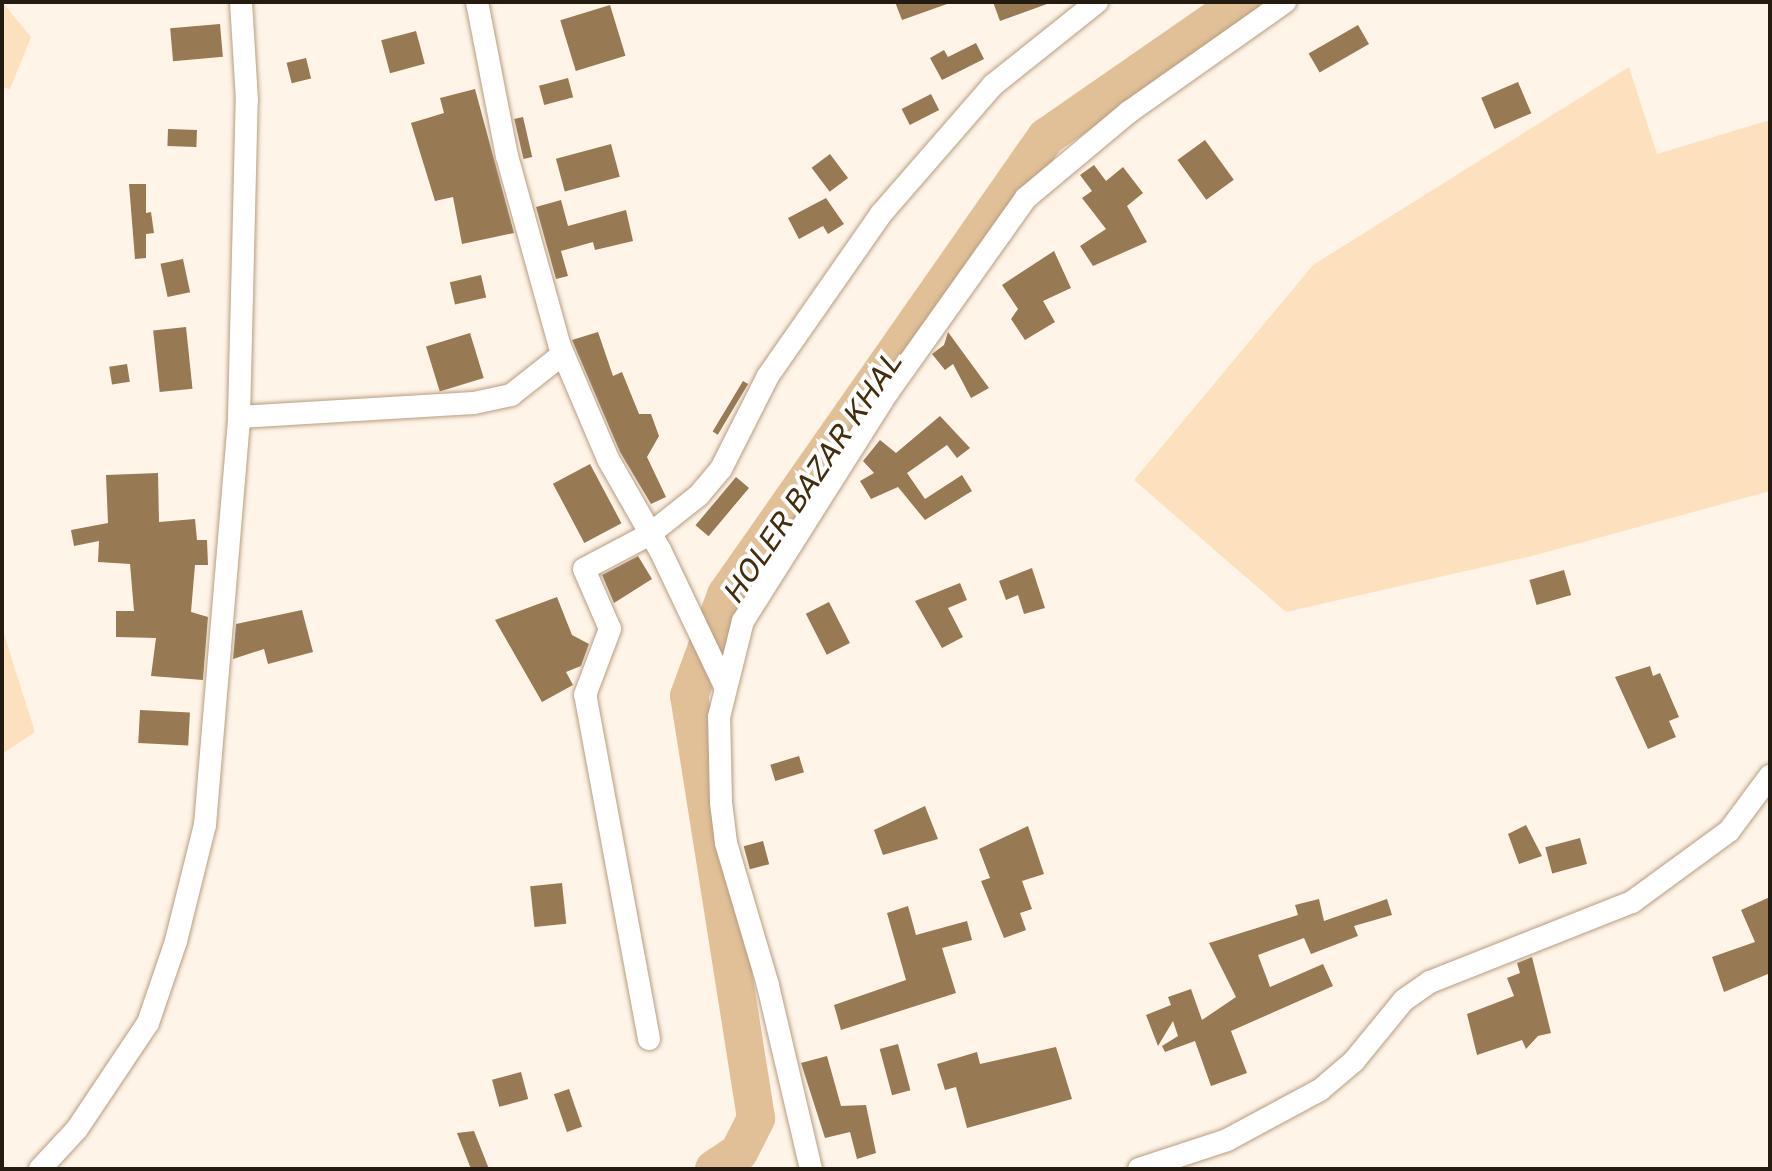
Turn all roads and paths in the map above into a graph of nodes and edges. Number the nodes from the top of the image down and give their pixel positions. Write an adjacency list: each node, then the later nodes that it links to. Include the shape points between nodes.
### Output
1 (241, 2): 6 (street, via 247,100)
2 (477, 2): 5 (street, via 507,156)
3 (1097, 2): 7 (street, via 993,85 935,149 881,214 768,376 721,469 699,495)
4 (1285, 2): 8 (street, via 1129,112 1026,198 888,392 771,573 743,621)
5 (563, 354): 6 (street, via 511,395 474,403); 7 (street, via 608,459)
6 (239, 417): 11 (street, via 205,825 176,941 148,1023 77,1129)
7 (650, 534): 8 (street); 10 (street, via 584,569 583,577 610,629 585,695)
8 (721, 677): 12 (street, via 718,747 726,843 768,985)
9 (1770, 776): 13 (street, via 1729,831 1632,902 1430,982 1404,1000 1354,1061 1320,1090 1227,1140)
10 (649, 1039)
11 (40, 1169)
12 (811, 1169)
13 (1139, 1169)

